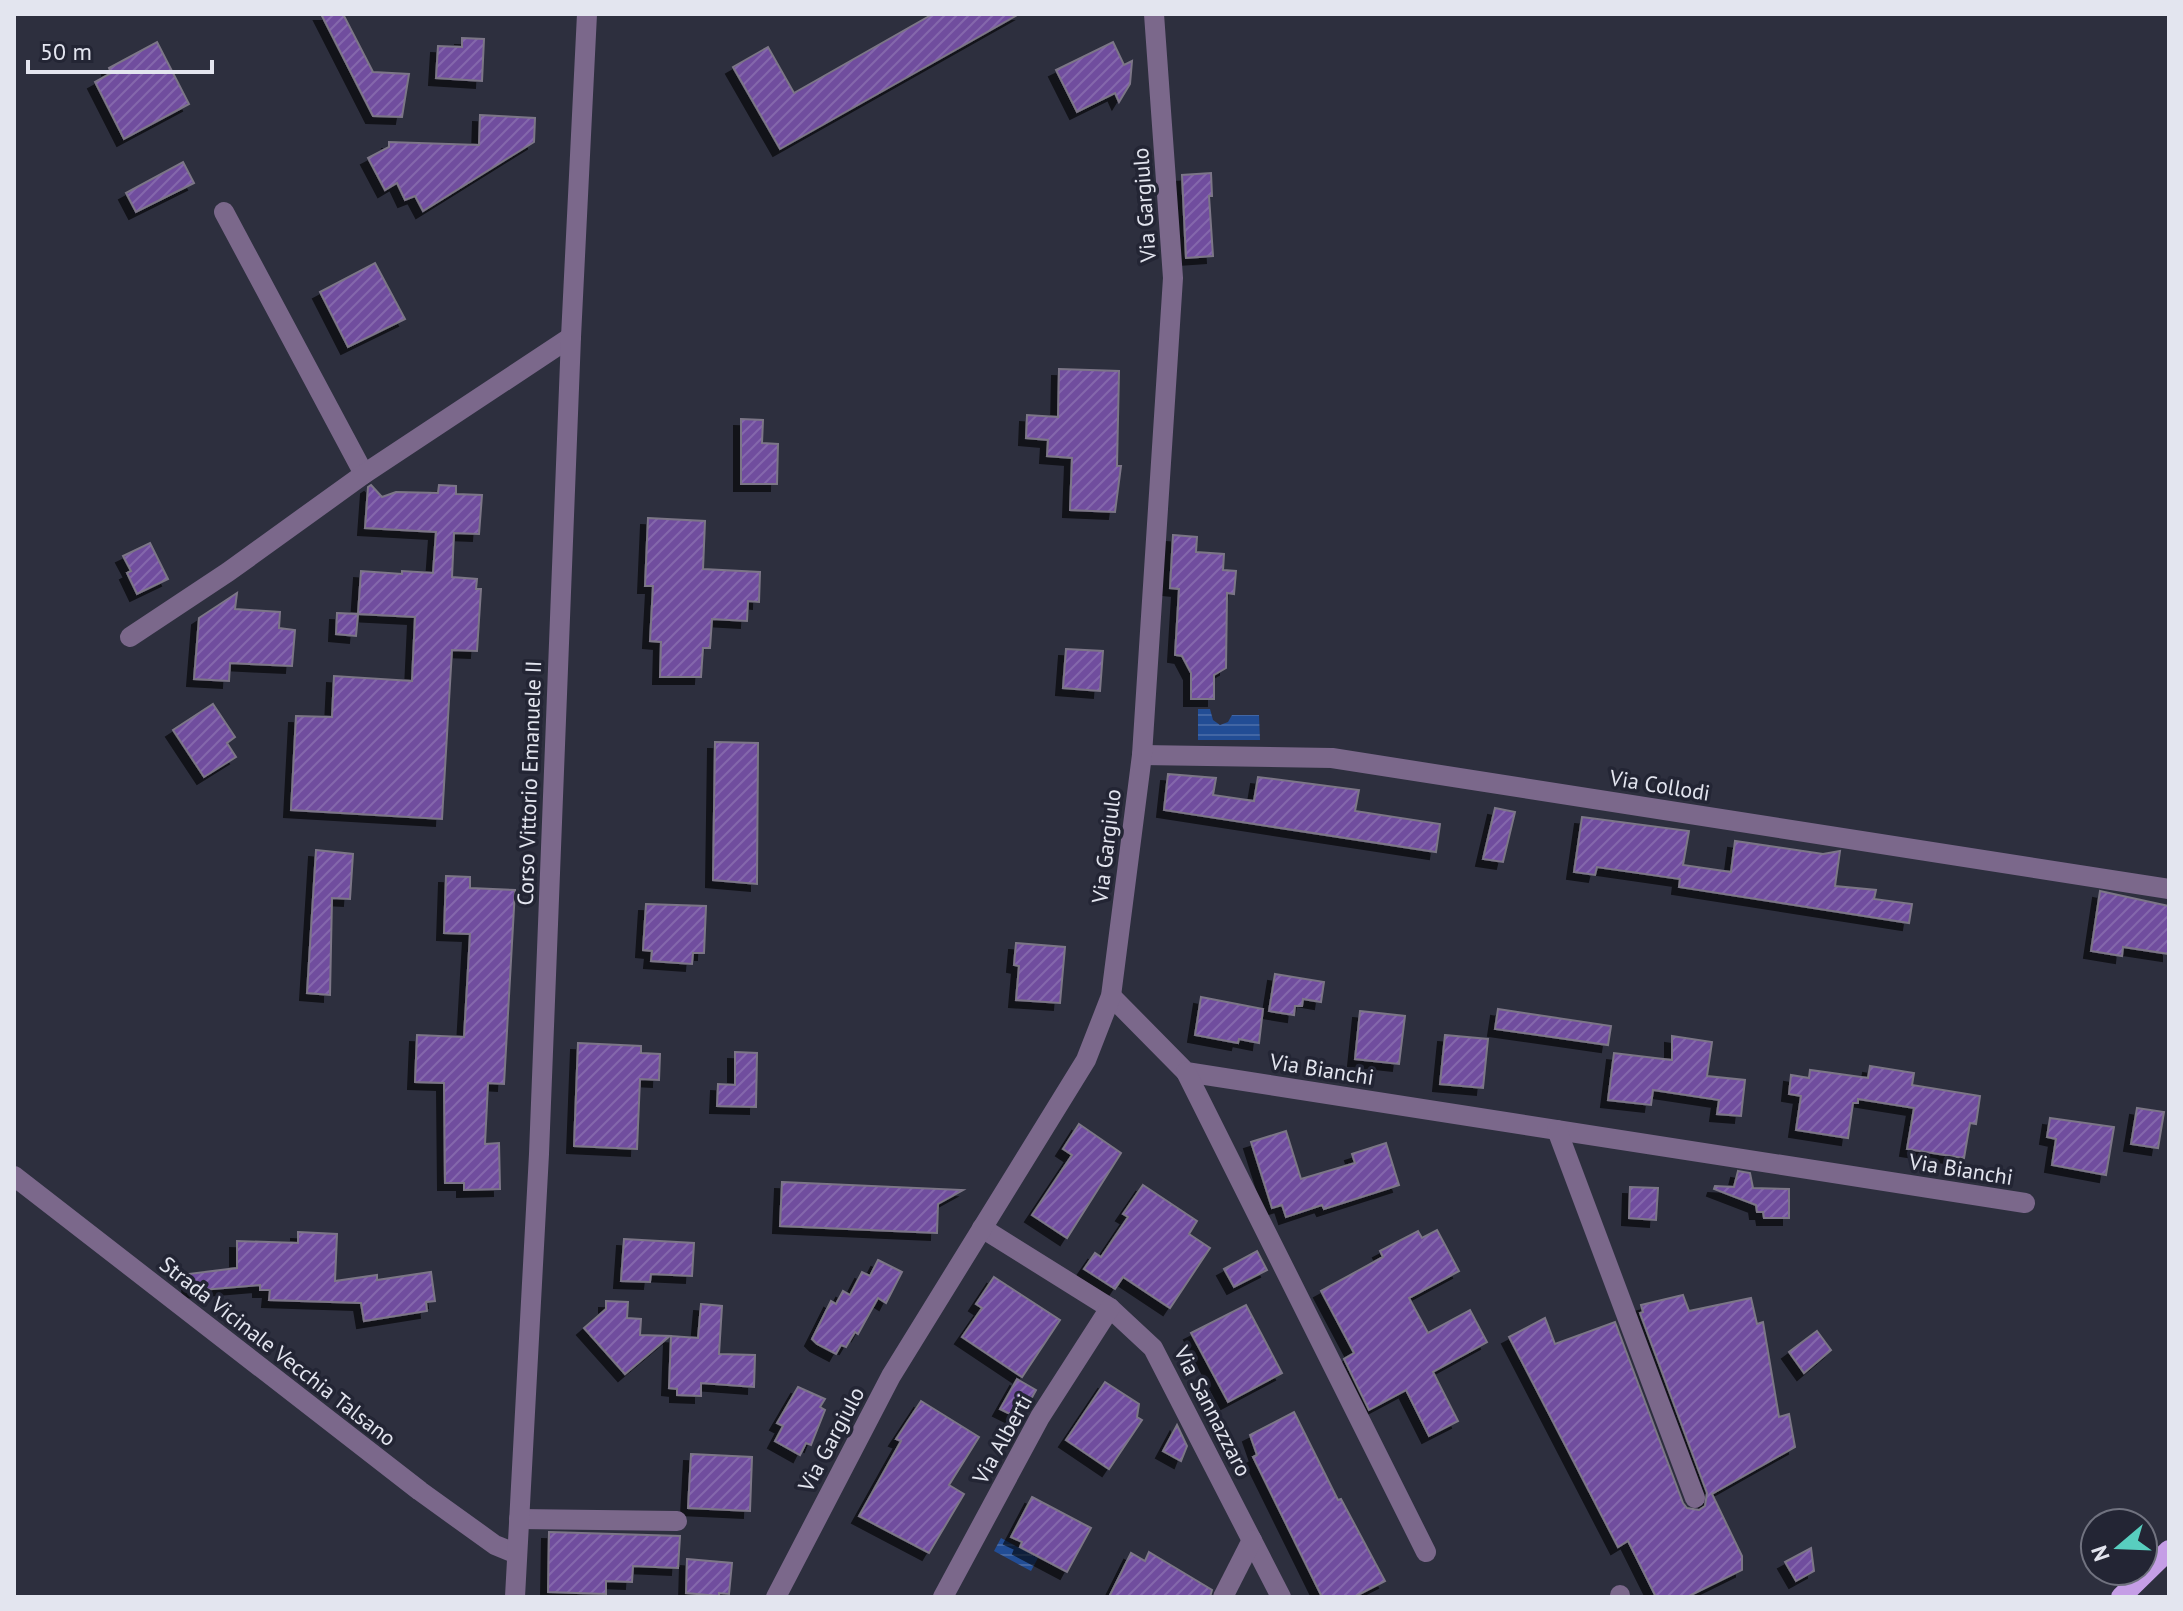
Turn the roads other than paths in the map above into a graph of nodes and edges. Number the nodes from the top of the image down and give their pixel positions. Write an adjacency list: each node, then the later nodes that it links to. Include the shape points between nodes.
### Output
1 (587, 14): 4 (street, Corso Vittorio Emanuele II)
2 (1154, 14): 7 (street, Via Gargiulo, via 1173,278)
3 (224, 212): 5 (street)
4 (571, 337): 5 (street); 17 (street, Corso Vittorio Emanuele II)
5 (364, 474): 6 (street)
6 (130, 637)
7 (1142, 755): 8 (street, Via Collodi, via 1332,758); 9 (street, Via Gargiulo)
8 (2169, 889)
9 (1111, 996): 10 (street); 14 (street, Via Gargiulo, via 1086,1060)
10 (1186, 1072): 11 (street, Via Bianchi); 20 (street)
11 (1557, 1130): 13 (street, Via Bianchi); 16 (street)
12 (14, 1176): 22 (street, Strada Vicinale Vecchia Talsano, via 420,1491 495,1545)
13 (2025, 1203)
14 (982, 1228): 15 (street, Via Sannazzaro); 24 (street, Via Gargiulo, via 891,1376)
15 (1110, 1308): 19 (street, Via Sannazzaro, via 1153,1348); 25 (street, Via Alberti, via 1040,1417)
16 (1695, 1498)
17 (519, 1519): 18 (street); 22 (street, Corso Vittorio Emanuele II)
18 (677, 1521)
19 (1252, 1540): 26 (street); 27 (street, Via Sannazzaro)
20 (1426, 1552)
21 (2169, 1552): 28 (main road)
22 (517, 1554): 23 (street, Corso Vittorio Emanuele II)
23 (515, 1597)
24 (776, 1597)
25 (943, 1597)
26 (1223, 1597)
27 (1281, 1597)
28 (2121, 1597)

